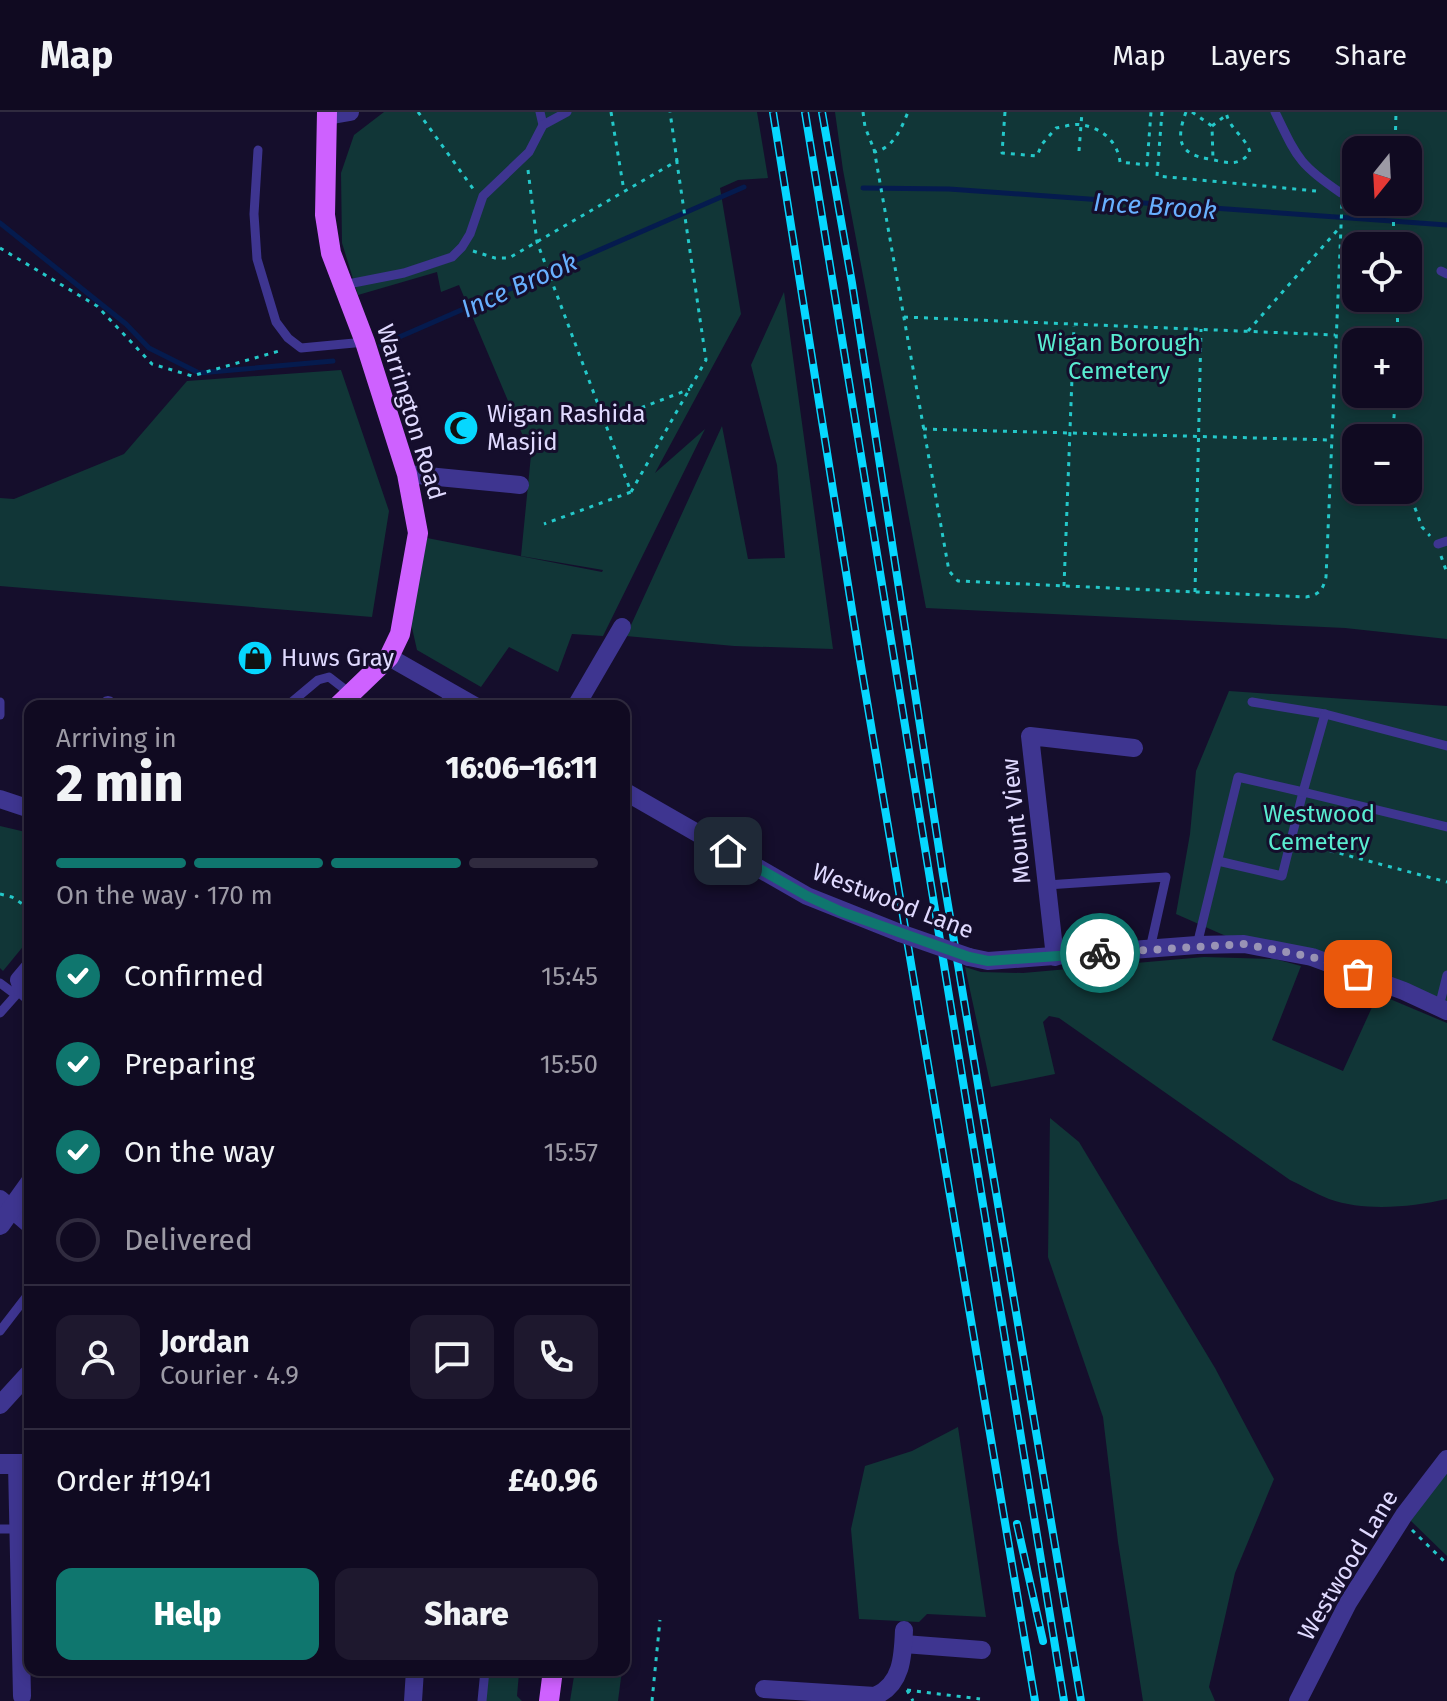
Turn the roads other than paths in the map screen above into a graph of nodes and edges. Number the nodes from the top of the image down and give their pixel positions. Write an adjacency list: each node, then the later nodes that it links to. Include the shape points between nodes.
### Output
1 (350, 112): 5 (street)
2 (540, 112): 6 (lane)
3 (567, 112): 6 (lane)
4 (1275, 112): 8 (lane, via 1294,153)
5 (327, 114): 9 (main road, Warrington Road, via 325,215)
6 (543, 125): 9 (lane, via 526,156 481,200 470,234 452,257)
7 (258, 150): 10 (lane, via 257,259 276,322 301,348)
8 (1341, 193)
9 (343, 285): 10 (main road, Warrington Road)
10 (365, 342): 11 (main road, Warrington Road)
11 (407, 474): 12 (street); 14 (main road, Warrington Road, via 418,533 400,634)
12 (520, 485)
13 (622, 627): 18 (street)
14 (389, 657): 16 (main road, Warrington Road); 17 (street)
15 (294, 700): 16 (lane, via 329,677)
16 (345, 700)
17 (446, 700)
18 (579, 700)
19 (0, 702): 22 (lane)
20 (1252, 702): 21 (lane)
21 (1325, 714): 23 (lane); 25 (lane)
22 (0, 715)
23 (1447, 746)
24 (1134, 748): 31 (street, Mount View, via 1030,736)
25 (1303, 792): 29 (lane); 30 (lane, via 1282,876); 30 (lane, via 1238,777)
26 (630, 794): 34 (street, Westwood Lane, bridge, via 807,896 900,933 988,961)
27 (0, 799): 28 (street)
28 (24, 807)
29 (1447, 827)
30 (1218, 861): 32 (lane)
31 (1047, 886): 33 (lane, via 1166,877); 34 (street, Mount View)
32 (1197, 945): 33 (street, Westwood Lane); 39 (street, Westwood Lane, via 1244,944 1312,957)
33 (1150, 949): 34 (street, Westwood Lane)
34 (1055, 957)
35 (24, 974): 38 (street, via 19,980)
36 (1447, 975): 39 (lane)
37 (0, 983): 38 (lane)
38 (24, 996): 40 (lane)
39 (1443, 1009)
40 (0, 1013)
41 (24, 1189): 42 (street)
42 (4, 1211): 43 (street)
43 (24, 1222)
44 (24, 1300): 45 (lane)
45 (0, 1331)
46 (22, 1390): 47 (street)
47 (0, 1405)
48 (1447, 1459): 65 (street, Westwood Lane, via 1348,1603)
49 (16, 1464): 50 (street)
50 (24, 1522)
51 (0, 1529): 52 (lane)
52 (24, 1529)
53 (0, 1595): 54 (street)
54 (24, 1595)
55 (24, 1629): 61 (street)
56 (982, 1650): 60 (street, via 904,1637 897,1679 875,1696)
57 (415, 1676): 62 (street)
58 (484, 1676): 63 (lane)
59 (552, 1676): 64 (main road)
60 (764, 1689)
61 (22, 1696)
62 (413, 1701)
63 (482, 1701)
64 (549, 1701)
65 (1298, 1701)

